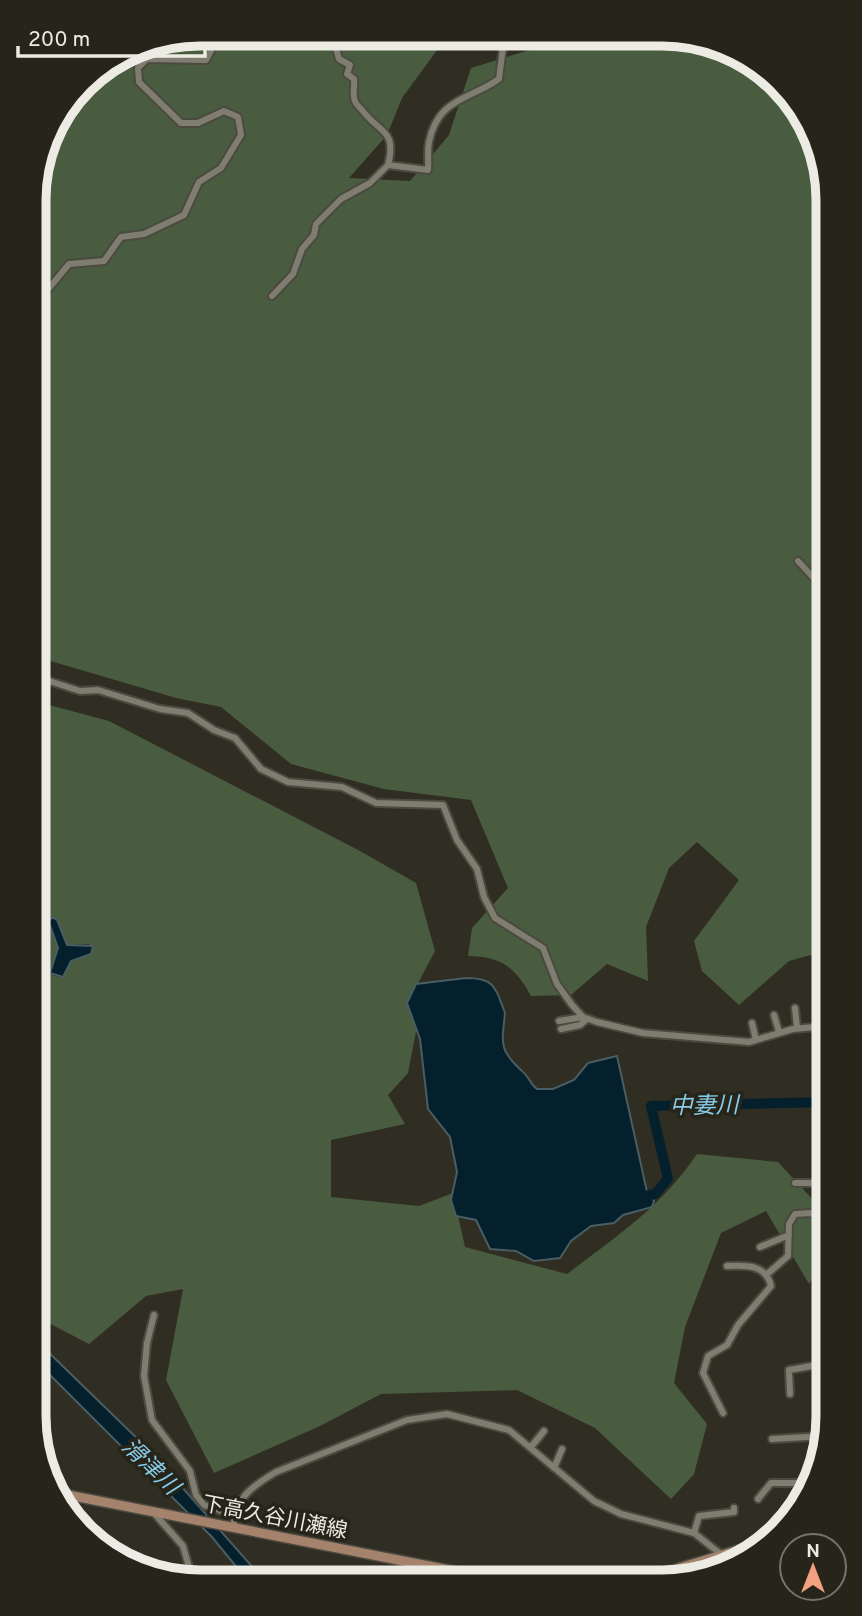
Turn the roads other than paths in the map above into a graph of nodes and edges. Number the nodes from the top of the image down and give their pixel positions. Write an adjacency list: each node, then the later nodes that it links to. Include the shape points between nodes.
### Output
1 (209, 46): 5 (street, via 206,60 147,59 138,68 139,82 181,123 193,124 224,111 238,117 241,135 221,168 199,182 179,219 144,234 121,237 104,261 69,264)
2 (335, 46): 4 (street, via 339,59 350,65 347,74 354,79 355,103 368,121 390,138)
3 (502, 46): 4 (street, via 502,75 455,100 434,125 428,170)
4 (388, 165): 6 (street, via 377,178 341,198 321,219 293,274)
5 (46, 292)
6 (272, 296)
7 (798, 561): 8 (street)
8 (816, 580)
9 (46, 680): 12 (street, via 188,713 235,738 261,769 288,782 342,787 376,803 443,805 457,840 477,869 490,912 507,929 543,948 557,984)
10 (795, 1008): 16 (street)
11 (774, 1015): 18 (street)
12 (585, 1018): 13 (street); 17 (street, via 580,1025); 19 (street, via 643,1033)
13 (559, 1021)
14 (752, 1023): 19 (street)
15 (816, 1027): 16 (street)
16 (797, 1028): 18 (street)
17 (561, 1029)
18 (779, 1032): 19 (street)
19 (756, 1040)
20 (795, 1183): 21 (street)
21 (816, 1183)
22 (816, 1216): 23 (street, via 800,1213 791,1219)
23 (789, 1235): 24 (street); 26 (street, via 788,1256)
24 (760, 1247)
25 (727, 1266): 26 (street, via 748,1265)
26 (766, 1275): 30 (street, via 771,1286 767,1293 727,1345 708,1356 703,1370)
27 (154, 1315): 42 (street, via 144,1376 152,1420 190,1471 196,1495 204,1504)
28 (816, 1365): 29 (street, via 789,1370)
29 (790, 1394)
30 (723, 1413)
31 (544, 1431): 34 (street)
32 (815, 1437): 33 (street)
33 (772, 1439)
34 (531, 1447): 36 (street); 42 (street, via 498,1425 447,1414 420,1416 276,1472 259,1482)
35 (562, 1449): 36 (street)
36 (554, 1468): 44 (street, via 607,1508)
37 (801, 1483): 39 (street, via 771,1483)
38 (67, 1495): 41 (main road, 下高久谷川瀬線)
39 (758, 1499)
40 (734, 1508): 44 (street, via 734,1512 699,1516)
41 (152, 1511): 43 (main road, 下高久谷川瀬線); 47 (street, via 183,1546)
42 (233, 1515): 43 (street)
43 (231, 1527): 49 (main road, 下高久谷川瀬線)
44 (694, 1533): 45 (street)
45 (726, 1556)
46 (723, 1558): 48 (main road)
47 (190, 1569)
48 (678, 1569)
49 (449, 1570)

